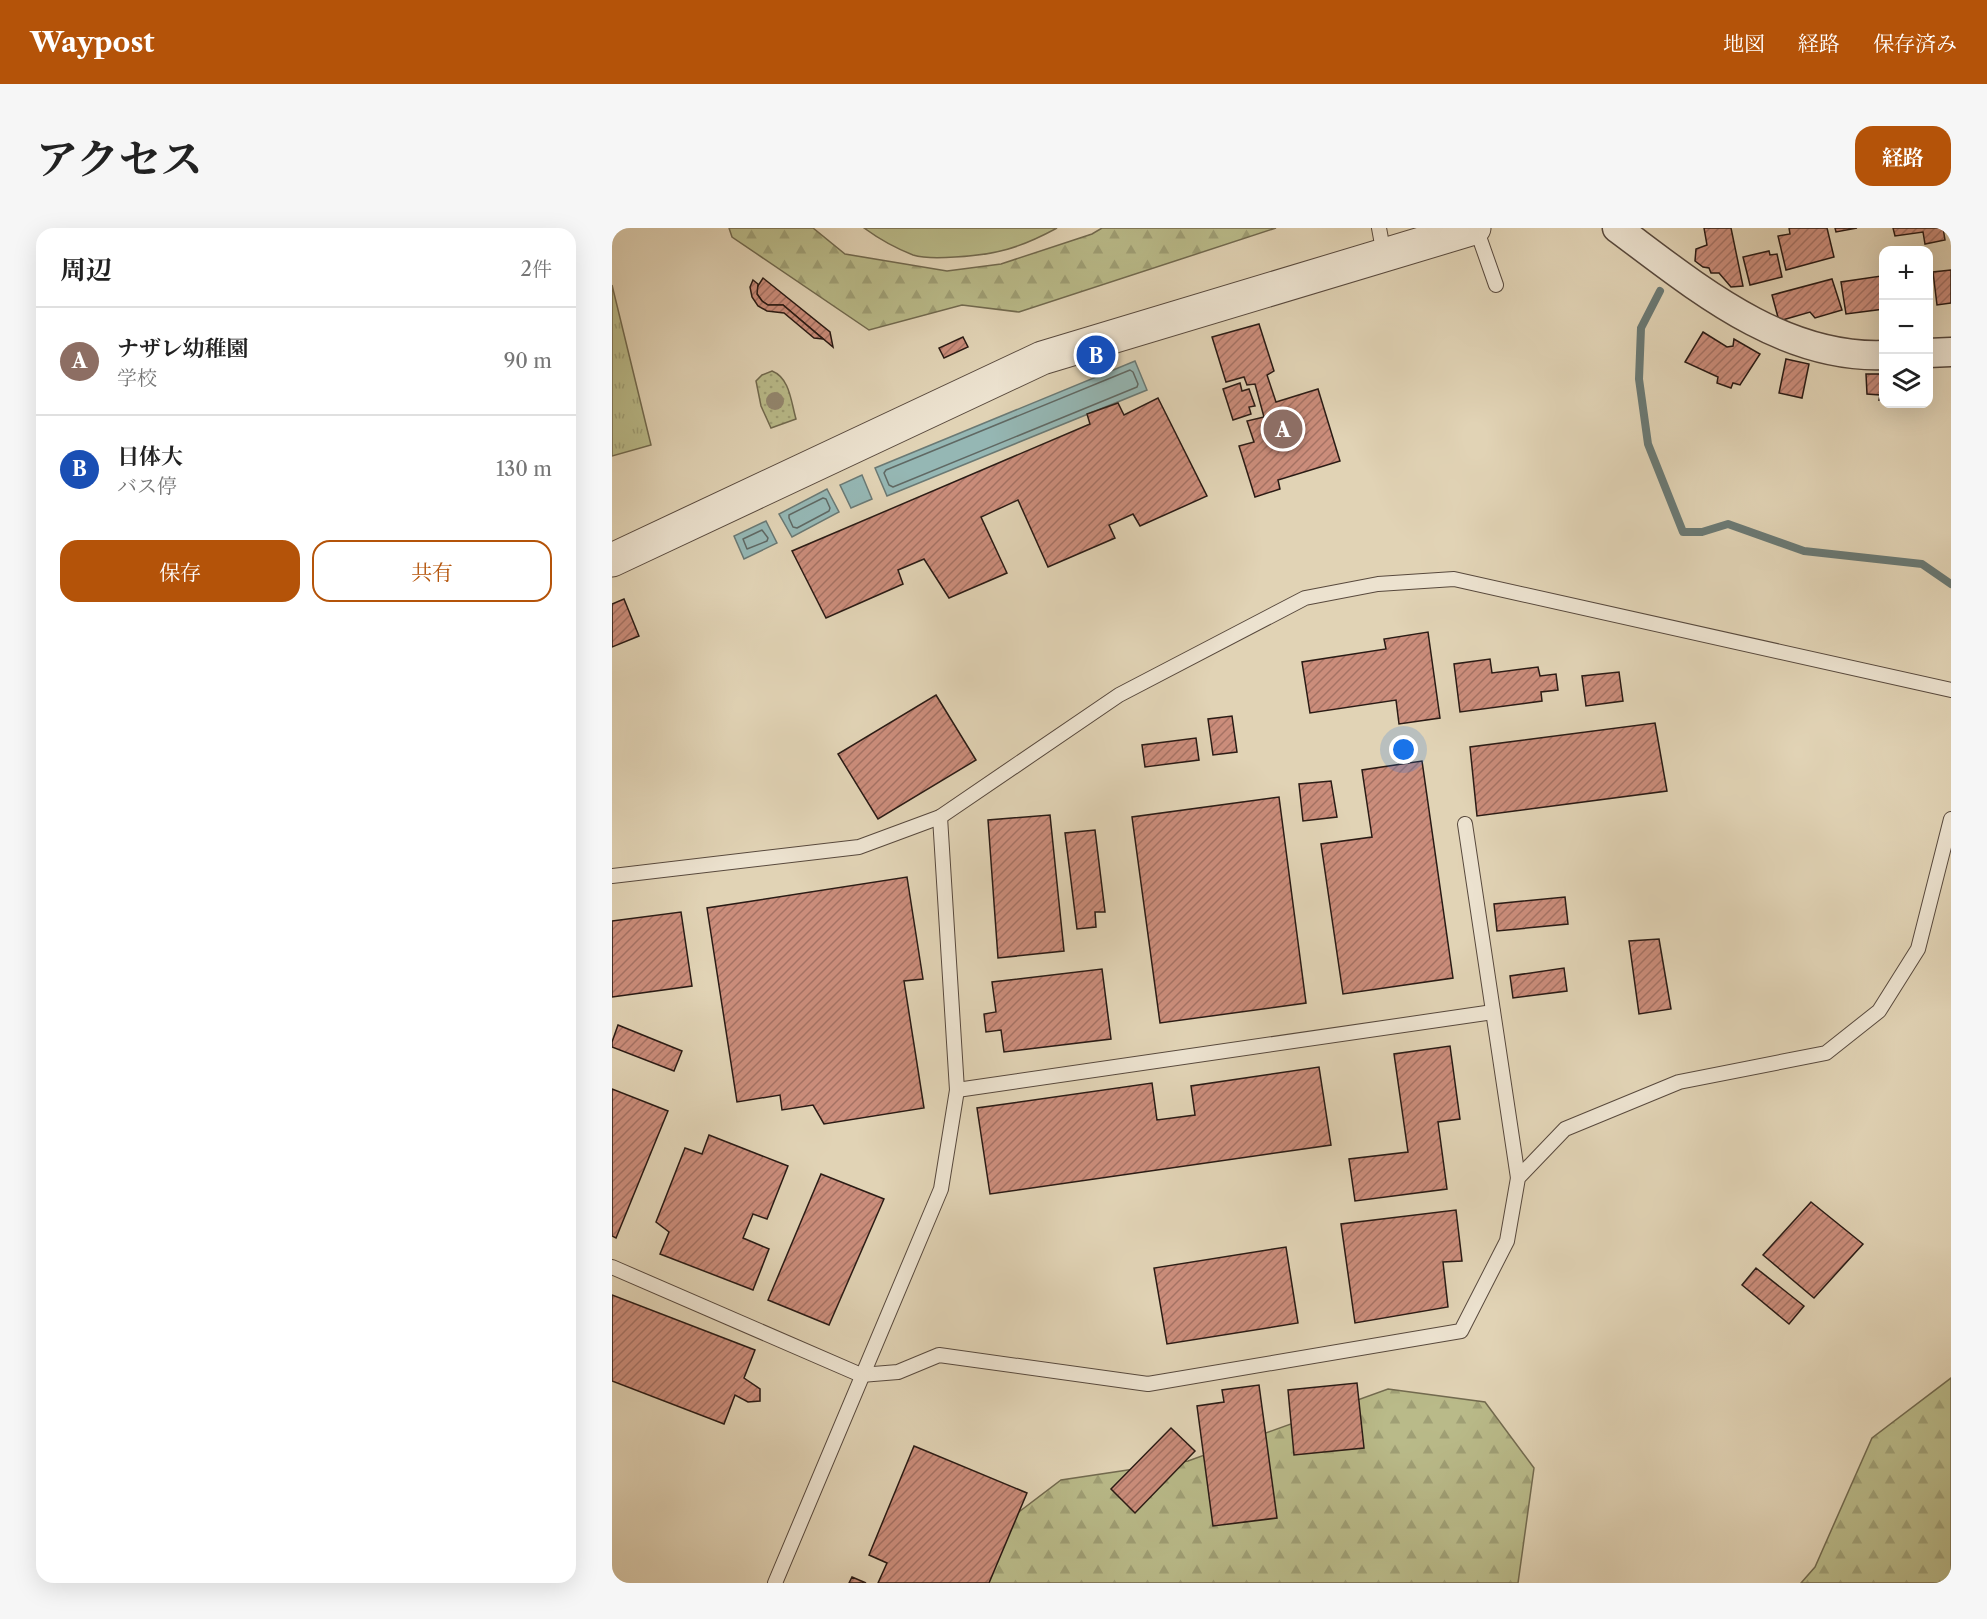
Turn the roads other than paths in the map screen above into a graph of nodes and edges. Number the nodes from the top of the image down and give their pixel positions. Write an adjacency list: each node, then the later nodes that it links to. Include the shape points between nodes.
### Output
1 (1475, 228): 3 (street); 4 (lane)
2 (1617, 228): 7 (street, via 1739,313 1793,341 1862,356)
3 (1382, 242): 8 (street, via 1041,358)
4 (1496, 285)
5 (1951, 352): 6 (street)
6 (1933, 353)
7 (1879, 355)
8 (612, 560)
9 (1951, 690): 10 (lane, via 1454,579 1378,584 1305,598 1119,695)
10 (940, 817): 13 (lane, via 859,847); 15 (lane)
11 (1951, 819): 16 (lane, via 1918,949 1879,1011 1826,1053 1679,1082 1565,1129)
12 (1465, 824): 14 (lane)
13 (612, 876)
14 (1493, 1012): 15 (lane); 16 (lane)
15 (957, 1089): 18 (lane, via 941,1189)
16 (1518, 1178): 18 (lane, via 1507,1241 1461,1331 1148,1384 939,1355 898,1372)
17 (612, 1267): 18 (lane)
18 (861, 1375): 19 (lane)
19 (775, 1583)

